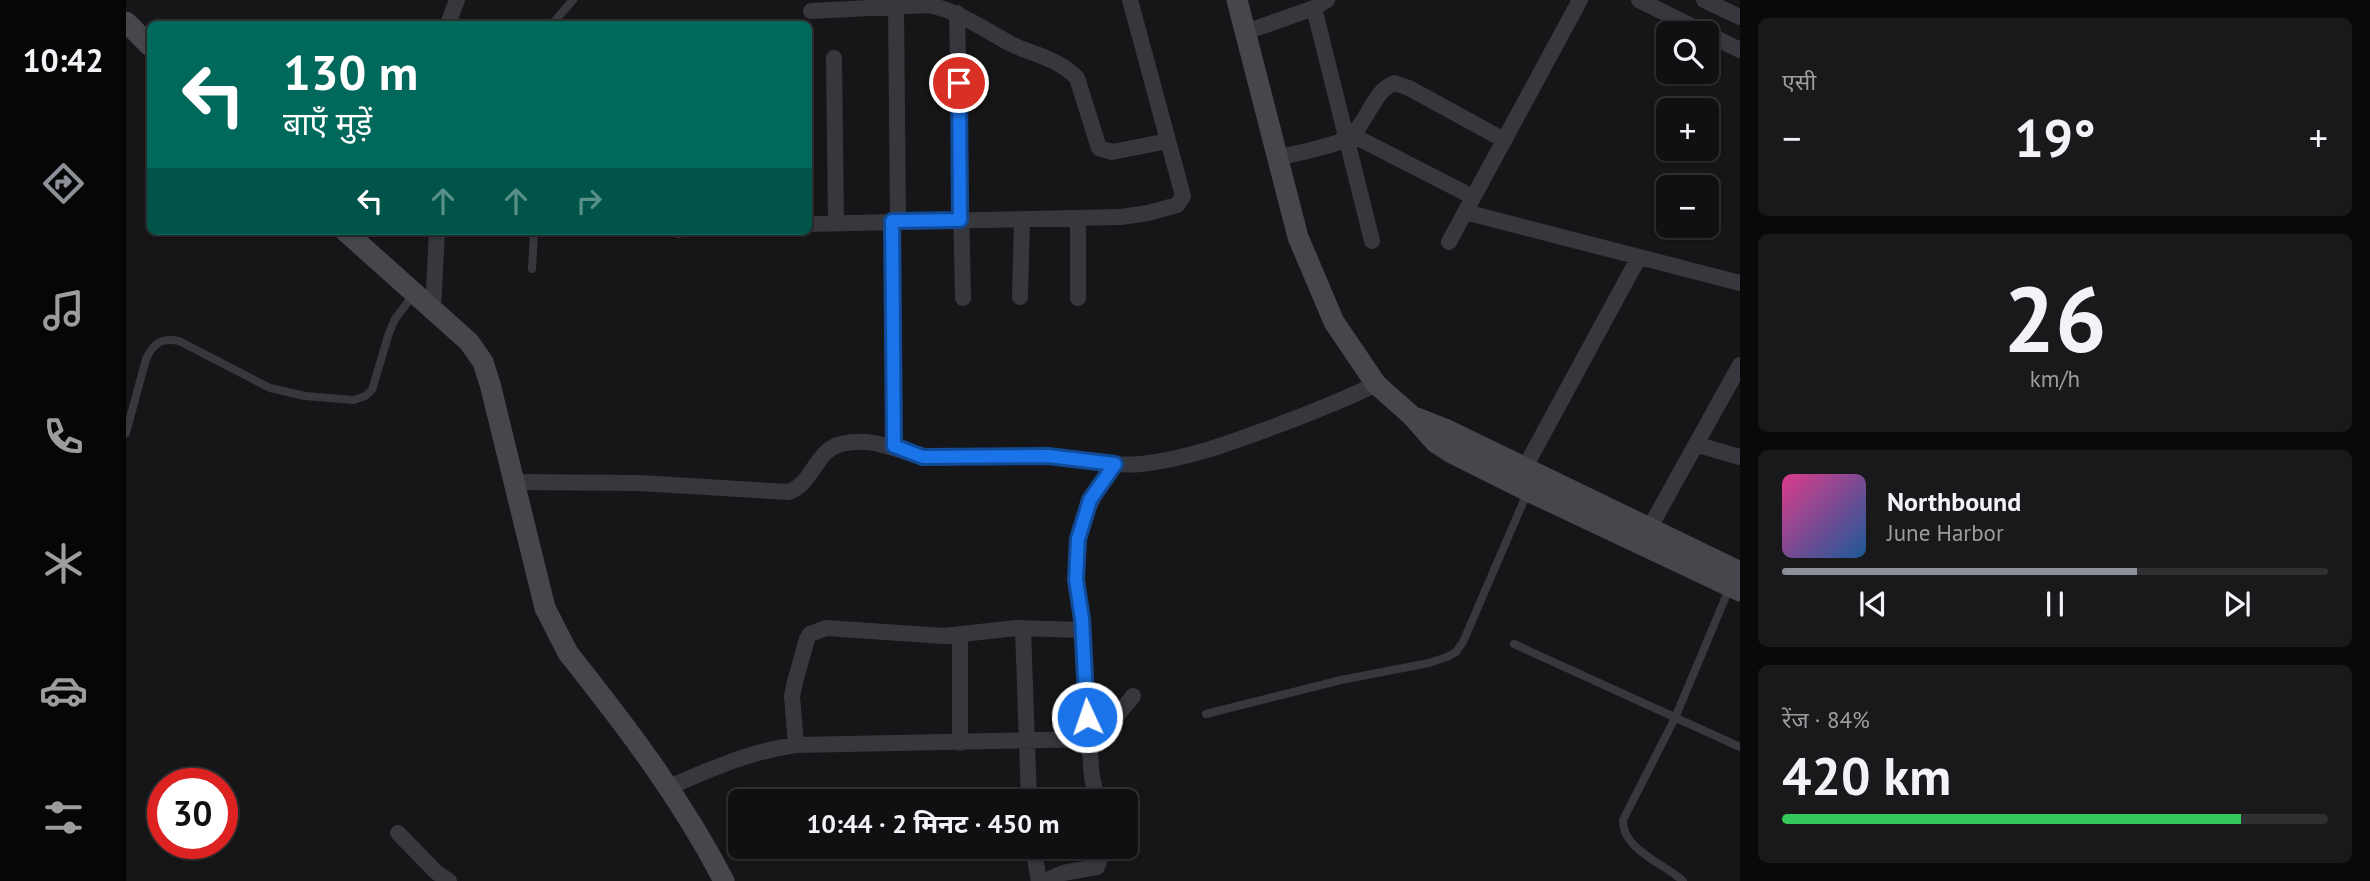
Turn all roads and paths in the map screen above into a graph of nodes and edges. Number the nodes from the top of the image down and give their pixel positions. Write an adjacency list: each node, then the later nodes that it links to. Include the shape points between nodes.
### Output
1 (457, 0): 13 (street)
2 (573, 0): 14 (lane)
3 (1130, 0): 22 (street)
4 (1237, 0): 16 (street)
5 (1580, 0): 21 (street)
6 (1639, 0): 18 (street)
7 (1704, 0): 12 (street)
8 (1320, 4): 16 (street); 20 (street)
9 (896, 7): 10 (street); 11 (street, via 928,5); 29 (street)
10 (811, 11)
11 (957, 12): 22 (street, via 1012,44 1069,69 1077,78 1099,148 1112,152); 27 (street)
12 (1740, 17)
13 (450, 21)
14 (555, 21)
15 (128, 27): 17 (street)
16 (1246, 32): 23 (street)
17 (147, 43)
18 (1740, 50)
19 (834, 58): 30 (street)
20 (1349, 138): 21 (street, via 1383,90 1394,83); 23 (street); 24 (street); 35 (street)
21 (1504, 140): 24 (street)
22 (1168, 141): 26 (street, via 1182,196 1177,205 1121,217)
23 (1277, 158): 46 (street, via 1316,285 1334,322)
24 (1473, 197): 25 (street)
25 (1465, 212): 36 (street); 37 (street)
26 (1078, 219): 28 (street); 43 (street)
27 (960, 220): 28 (street); 29 (street); 42 (street)
28 (1022, 220): 41 (street)
29 (895, 221): 30 (street); 50 (street)
30 (836, 223): 31 (street)
31 (812, 224)
32 (349, 235): 40 (street)
33 (436, 235): 44 (street)
34 (534, 235): 38 (lane)
35 (1372, 241)
36 (1449, 242)
37 (1639, 257): 39 (street); 53 (street)
38 (532, 269)
39 (1740, 283)
40 (415, 294): 44 (street); 48 (lane, via 395,319 380,356 376,382 365,396 354,400 288,393 179,341 163,340 151,348 146,359)
41 (1020, 297)
42 (963, 298)
43 (1079, 298)
44 (433, 310): 54 (street, via 469,342 483,362)
45 (1740, 365): 49 (street)
46 (1376, 384): 47 (street); 52 (street, via 1222,446 1141,464)
47 (1412, 416): 53 (street); 55 (street, via 1436,443)
48 (126, 433)
49 (1698, 444): 51 (street); 56 (street)
50 (894, 446): 52 (street, via 923,457 1048,456); 54 (street, via 853,443 829,449 806,481 788,492 639,483)
51 (1740, 457)
52 (1115, 464): 59 (street, via 1090,500 1078,539 1076,580)
53 (1524, 469): 56 (street)
54 (513, 482): 70 (street, via 555,631)
55 (1528, 491): 57 (street); 63 (lane, via 1456,652 1429,663)
56 (1649, 529): 57 (street)
57 (1737, 580): 64 (lane)
58 (1023, 628): 59 (street); 60 (street); 66 (street)
59 (1082, 630): 65 (street)
60 (960, 636): 67 (street); 68 (street, via 826,628 810,634 792,696)
61 (1514, 644): 64 (lane)
62 (1133, 696): 65 (street, via 1106,729)
63 (1206, 713)
64 (1675, 718): 69 (lane); 80 (lane, via 1623,827 1634,845)
65 (1088, 739): 66 (street); 72 (street)
66 (1027, 741): 67 (street); 71 (street)
67 (960, 743): 68 (street)
68 (796, 745): 70 (street, via 769,748)
69 (1740, 747)
70 (669, 787): 77 (street)
71 (1029, 789)
72 (1095, 789)
73 (398, 833): 76 (street)
74 (1035, 859): 78 (street)
75 (1100, 859): 79 (street, via 1097,867)
76 (449, 881)
77 (724, 881)
78 (1039, 881)
79 (1045, 881)
80 (1683, 881)

